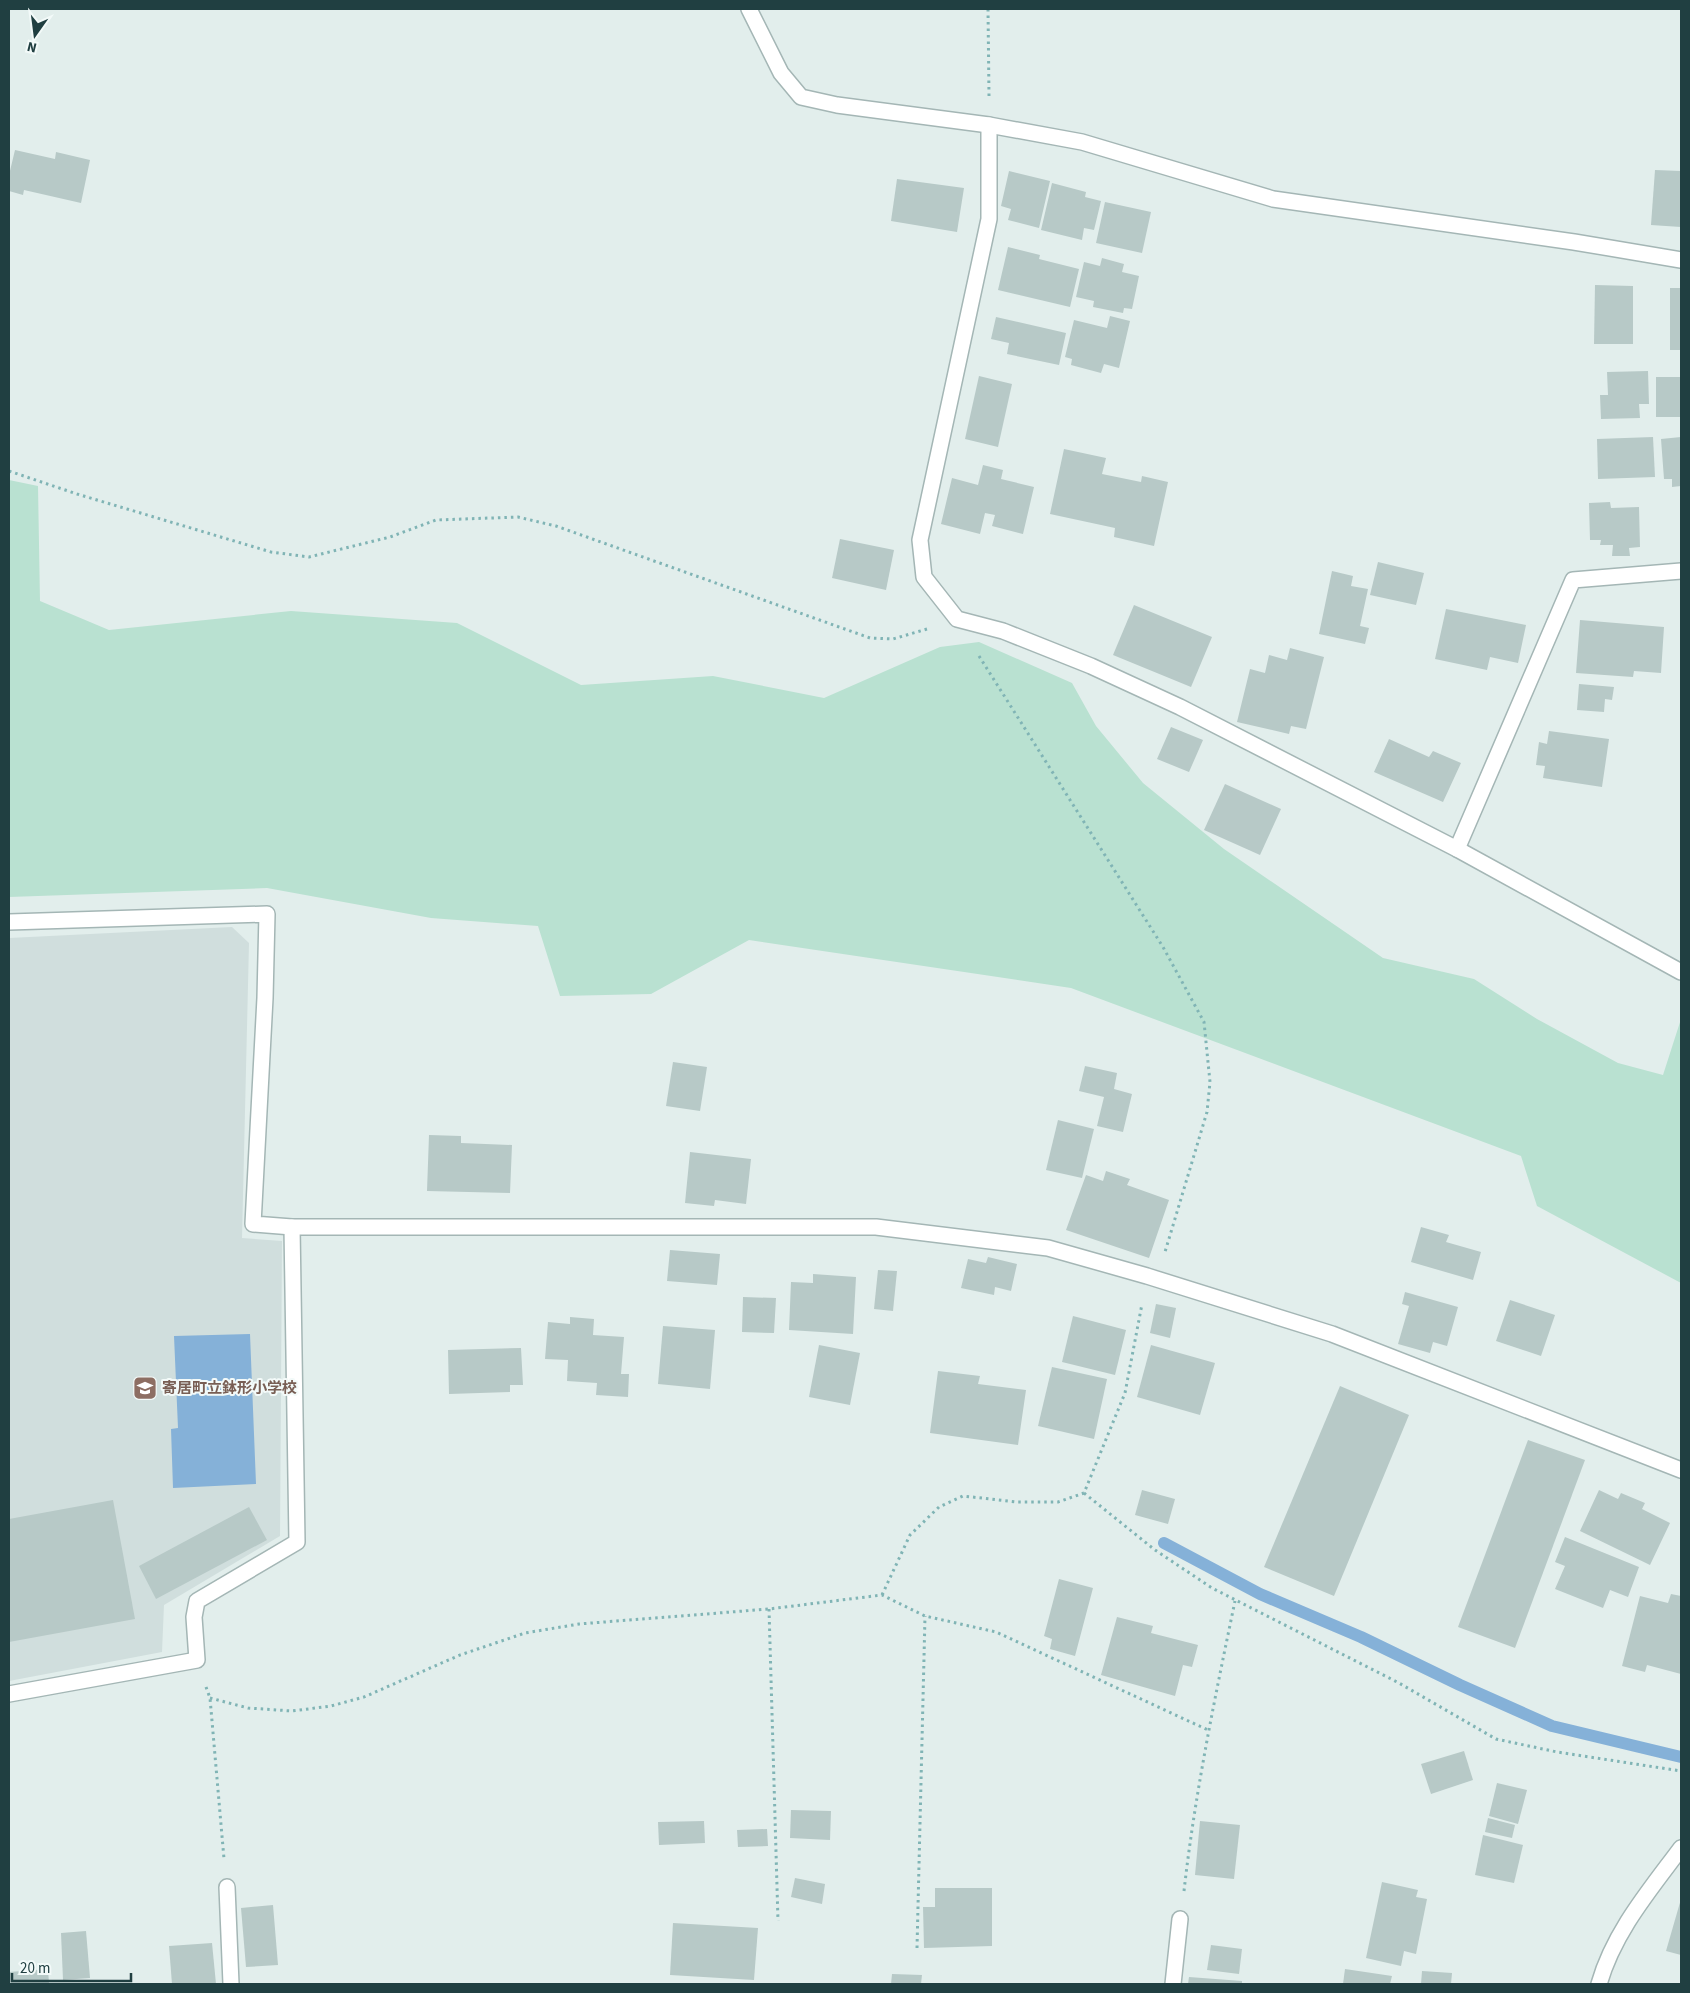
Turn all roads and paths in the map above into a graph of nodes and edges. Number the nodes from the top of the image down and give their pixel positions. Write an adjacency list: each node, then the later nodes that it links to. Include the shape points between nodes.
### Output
1 (749, 9): 3 (street, via 781,72 801,97 837,105)
2 (988, 9): 3 (path)
3 (989, 125): 4 (street, via 1082,142 1273,199); 7 (street, via 989,219 920,540 924,577)
4 (1681, 260)
5 (9, 471): 7 (path, via 272,552 309,557 436,520 518,517 556,526 870,638 893,639)
6 (1681, 571): 8 (street, via 1573,580)
7 (957, 619): 8 (street, via 1003,631 1091,666 1180,707); 12 (path, via 1163,947 1204,1022 1210,1082 1207,1112)
8 (1457, 850): 10 (street)
9 (9, 922): 11 (street, via 267,914 253,1224)
10 (1681, 972)
11 (292, 1227): 12 (street, via 876,1227 1048,1248); 19 (street, via 297,1542 197,1601 194,1617)
12 (1152, 1277): 13 (street, via 1332,1334); 14 (path, via 1125,1394)
13 (1681, 1470)
14 (1084, 1493): 15 (path, via 1058,1502 1017,1502 963,1496 939,1508 910,1535); 16 (path, via 1155,1550)
15 (882, 1595): 17 (path); 18 (path)
16 (1235, 1601): 22 (path); 23 (path, via 1399,1683 1496,1739)
17 (769, 1609): 21 (path, via 579,1624 525,1633 451,1658 364,1697 331,1706 292,1711 248,1708); 27 (path)
18 (925, 1616): 22 (path, via 996,1632); 28 (path)
19 (197, 1660): 20 (street); 21 (path)
20 (9, 1694)
21 (210, 1698): 25 (path)
22 (1208, 1730): 26 (path, via 1189,1840)
23 (1681, 1771)
24 (1681, 1848): 31 (street, via 1624,1925)
25 (227, 1887): 29 (street)
26 (1180, 1919): 30 (street)
27 (778, 1922)
28 (917, 1948)
29 (231, 1984)
30 (1173, 1984)
31 (1599, 1984)

